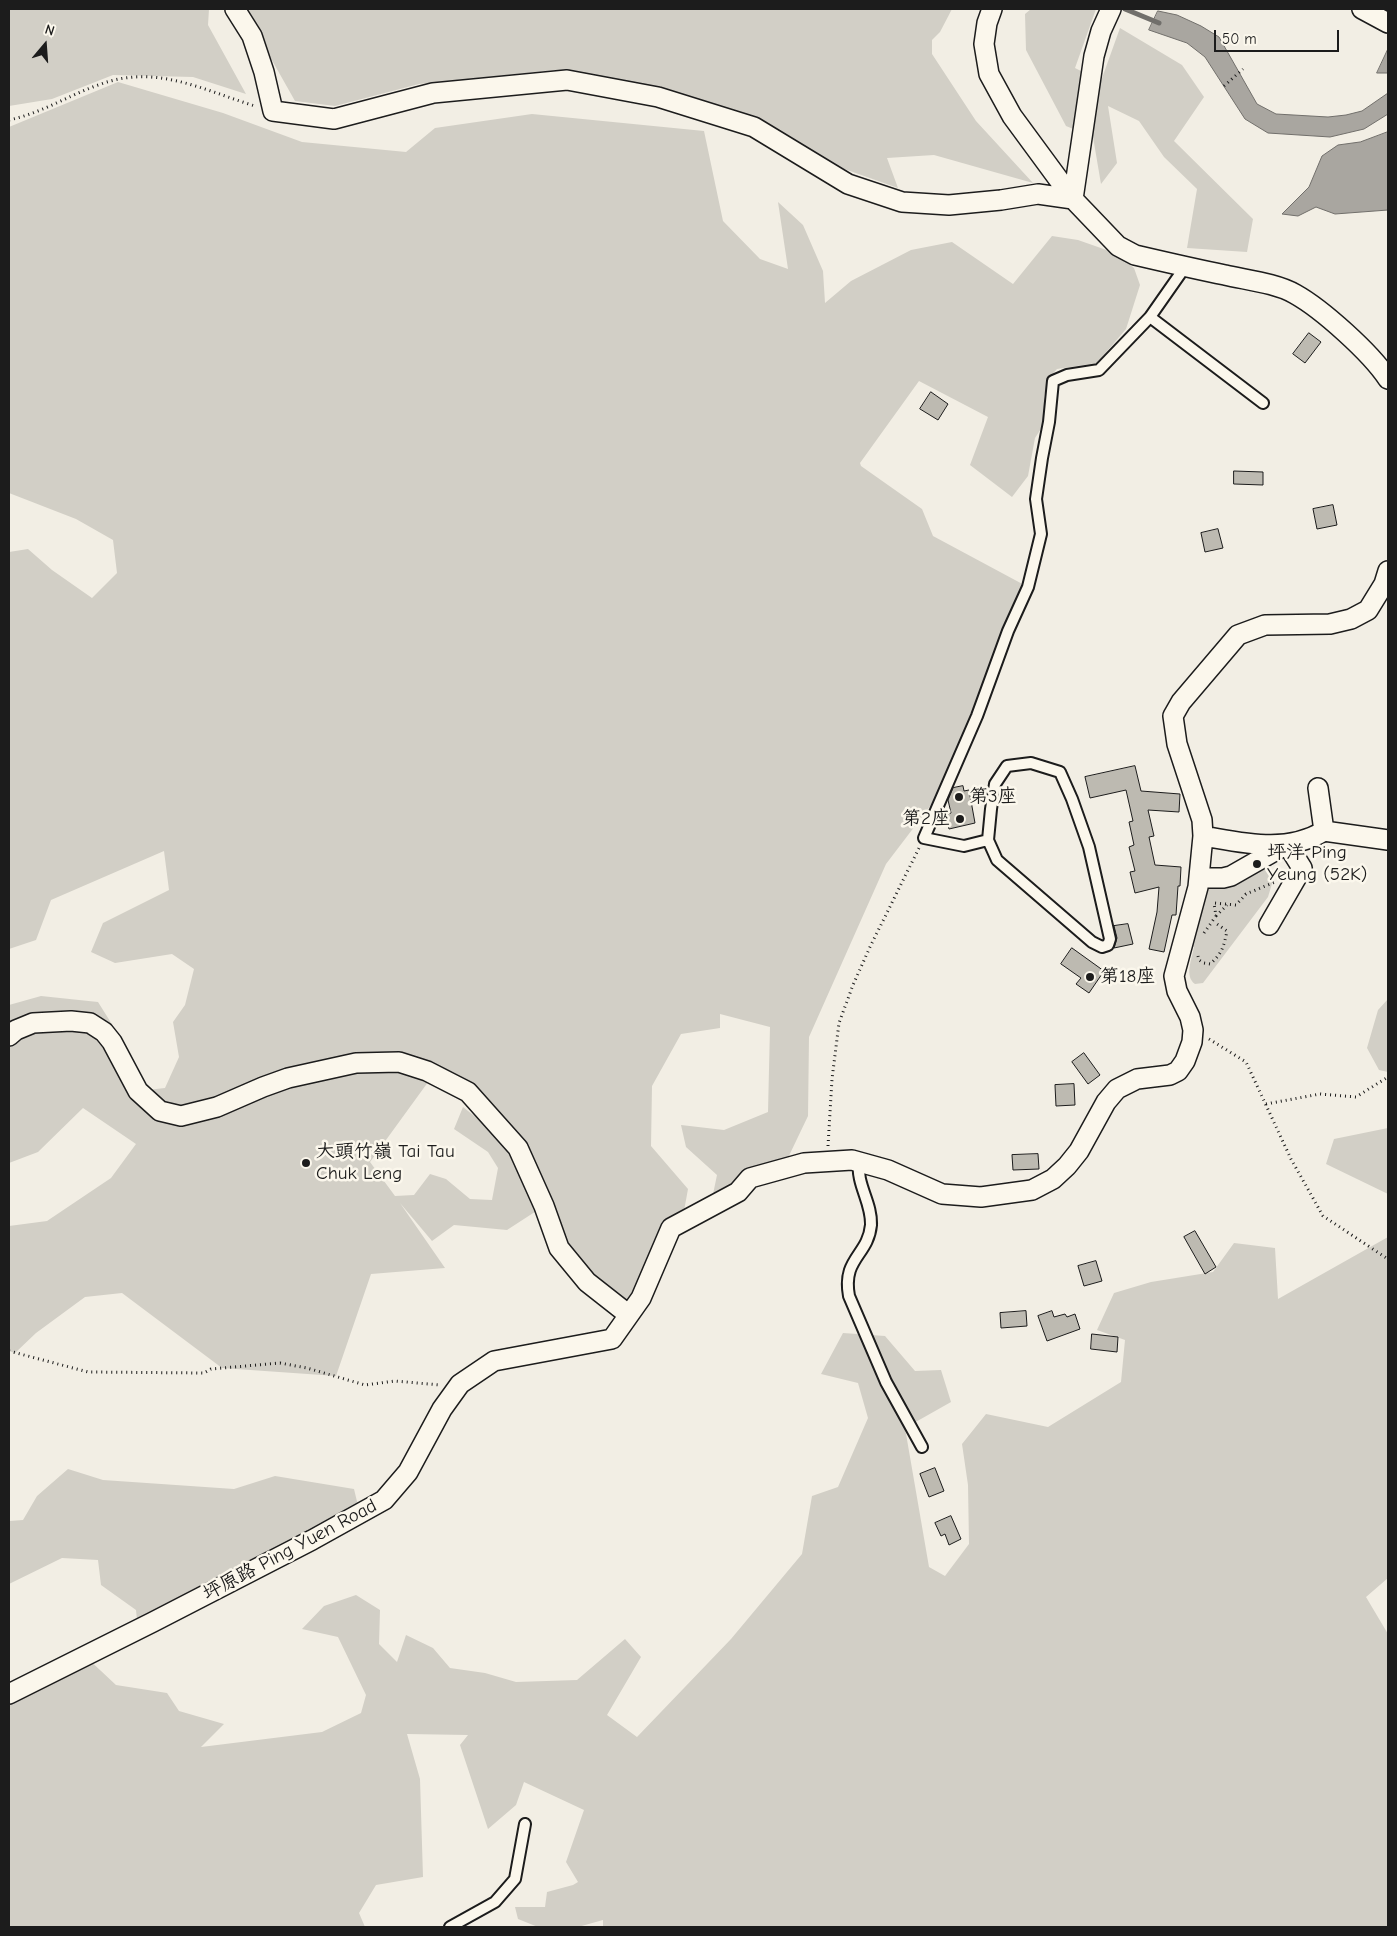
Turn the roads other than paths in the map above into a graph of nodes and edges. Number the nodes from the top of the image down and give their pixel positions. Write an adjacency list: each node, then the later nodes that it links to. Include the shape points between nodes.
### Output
1 (235, 9): 6 (street, via 252,36 273,111 334,119 433,93 567,80 658,97 754,127 848,184 902,202 949,205 1038,194)
2 (992, 9): 6 (street, via 984,44 989,74 1012,116)
3 (1111, 9): 6 (street, via 1094,56)
4 (1362, 9): 5 (street)
5 (1388, 23)
6 (1073, 198): 7 (street, via 1118,246 1135,255)
7 (1185, 267): 8 (lane); 9 (street, via 1294,293 1352,339)
8 (1150, 317): 10 (lane); 15 (lane, via 1099,370 1067,375 1053,382 1036,500 1042,534 1028,587 924,838 964,846)
9 (1388, 379)
10 (1263, 403)
11 (1388, 571): 14 (street, via 1368,610 1351,619 1330,624 1265,625 1238,635 1181,702 1174,716 1177,744 1202,820)
12 (1318, 788): 13 (street)
13 (1324, 831): 16 (street); 17 (street)
14 (1203, 836): 17 (street, via 1271,846); 18 (street)
15 (988, 840): 15 (lane, via 995,784 1007,766 1031,763 1060,772 1089,847 1110,939 1108,945 1102,947 1092,942 997,860)
16 (1388, 840)
17 (1287, 844): 18 (street, via 1231,876); 19 (street, via 1302,868)
18 (1199, 878): 21 (street, 坪原路 Ping Yuen Road, via 1174,976 1177,991 1192,1021 1188,1055 1178,1071 1170,1076 1137,1079 1117,1089 1106,1102 1073,1160 1060,1173 1039,1188 990,1197 951,1196 888,1170)
19 (1269, 925)
20 (9, 1036): 22 (street, via 33,1022 90,1024 104,1032 112,1042 138,1091 160,1111 181,1116 217,1107 288,1078 356,1063 399,1062 427,1071 468,1092 518,1148 559,1248 587,1282)
21 (859, 1162): 22 (street, 坪原路 Ping Yuen Road, via 804,1162 750,1178 738,1192 671,1228 641,1298); 23 (lane, via 858,1178 871,1223 868,1239 848,1273 847,1285 886,1382)
22 (629, 1315): 24 (street, 坪原路 Ping Yuen Road, via 612,1339 494,1361 458,1387 442,1409 408,1472 384,1500)
23 (922, 1447)
24 (9, 1694)
25 (525, 1824): 26 (lane, via 515,1879 496,1902)
26 (450, 1927)

